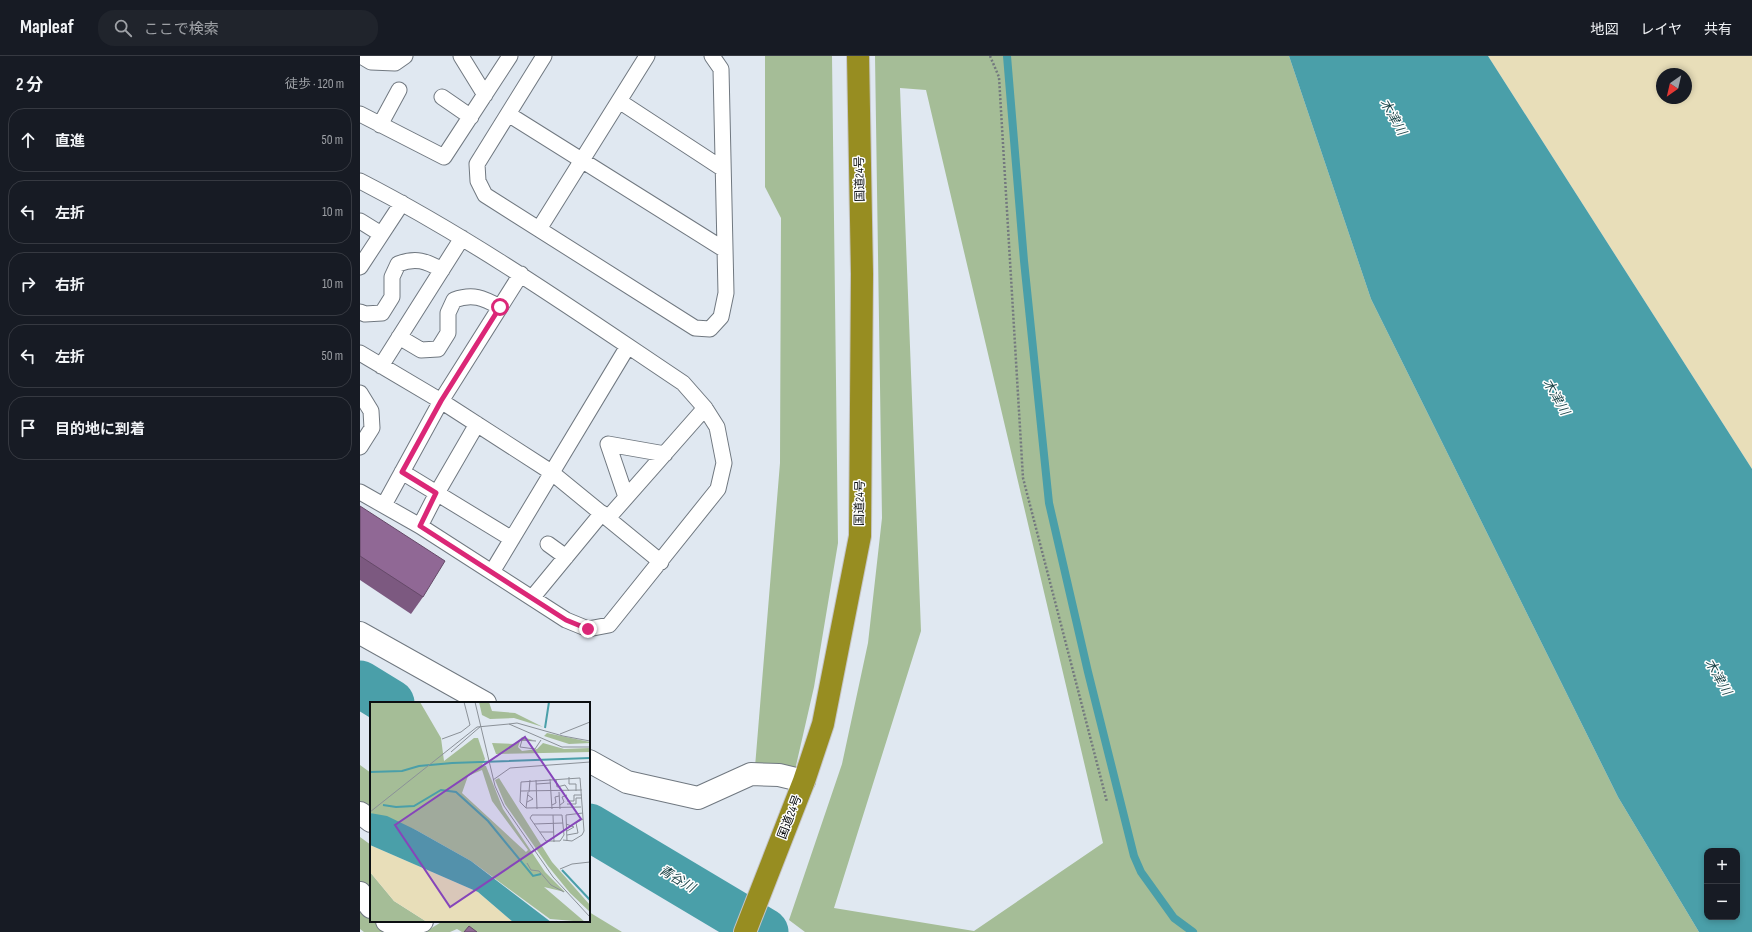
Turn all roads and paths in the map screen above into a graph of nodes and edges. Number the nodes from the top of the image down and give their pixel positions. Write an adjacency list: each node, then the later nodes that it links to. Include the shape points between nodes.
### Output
1 (361, 56): 2 (lane, via 371,62 394,63)
2 (405, 56)
3 (461, 56): 11 (lane)
4 (510, 56): 11 (lane)
5 (544, 56): 15 (lane)
6 (646, 56): 13 (lane)
7 (712, 56): 19 (lane, via 721,69)
8 (858, 56): 59 (highway, 国道24号, via 862,274 860,536 823,724)
9 (990, 56): 60 (path, via 999,77 1023,478)
10 (399, 90): 17 (lane)
11 (486, 95): 16 (lane)
12 (442, 97): 16 (lane)
13 (619, 101): 18 (lane); 19 (lane)
14 (360, 114): 17 (lane)
15 (508, 114): 18 (lane); 23 (lane, via 477,164 478,181 485,195)
16 (471, 117): 17 (lane, via 444,158)
17 (380, 125)
18 (581, 160): 23 (lane); 26 (lane)
19 (723, 169): 26 (lane)
20 (360, 181): 21 (lane)
21 (402, 203): 24 (lane); 25 (lane)
22 (360, 221): 24 (lane)
23 (539, 229): 26 (lane, via 695,328 710,329 721,317 726,293)
24 (381, 234): 27 (lane)
25 (462, 238): 28 (lane); 29 (lane)
26 (725, 250)
27 (362, 260)
28 (442, 270): 31 (lane, via 427,262 409,260 398,264 392,277 392,296 382,313); 32 (lane)
29 (521, 274): 30 (lane); 33 (lane)
30 (500, 307): 32 (lane, via 483,298 465,296 454,300 448,314 448,333 438,349 421,350); 37 (lane)
31 (360, 312)
32 (399, 337): 35 (lane)
33 (628, 346): 38 (lane, via 683,383); 43 (lane)
34 (360, 353): 35 (lane)
35 (381, 366): 37 (lane)
36 (360, 393): 40 (lane, via 371,411 372,428)
37 (441, 401): 39 (lane); 42 (lane)
38 (705, 408): 41 (lane); 53 (lane, via 717,427 724,463 718,489)
39 (477, 424): 43 (lane); 45 (lane)
40 (360, 447)
41 (665, 454): 46 (lane); 46 (lane, via 608,444)
42 (402, 472): 45 (lane); 47 (lane)
43 (551, 472): 48 (lane); 50 (lane)
44 (360, 492): 47 (lane)
45 (436, 493): 49 (lane); 50 (lane)
46 (626, 497): 48 (lane)
47 (384, 506): 49 (lane)
48 (604, 516): 52 (lane); 53 (lane)
49 (420, 526): 54 (lane)
50 (512, 538): 54 (lane)
51 (548, 544): 52 (lane)
52 (566, 557): 55 (lane)
53 (661, 562): 55 (lane, via 609,625 588,629 566,620)
54 (492, 572): 55 (lane)
55 (532, 598)
56 (360, 634): 57 (street)
57 (483, 702)
58 (590, 762): 59 (street, via 627,782 698,798 751,774 778,775)
59 (804, 781): 67 (highway, 国道24号)
60 (1107, 802)
61 (360, 813): 62 (street)
62 (370, 819)
63 (360, 893): 64 (street)
64 (370, 906)
65 (388, 922): 66 (street, via 401,928)
66 (419, 922)
67 (745, 932)

